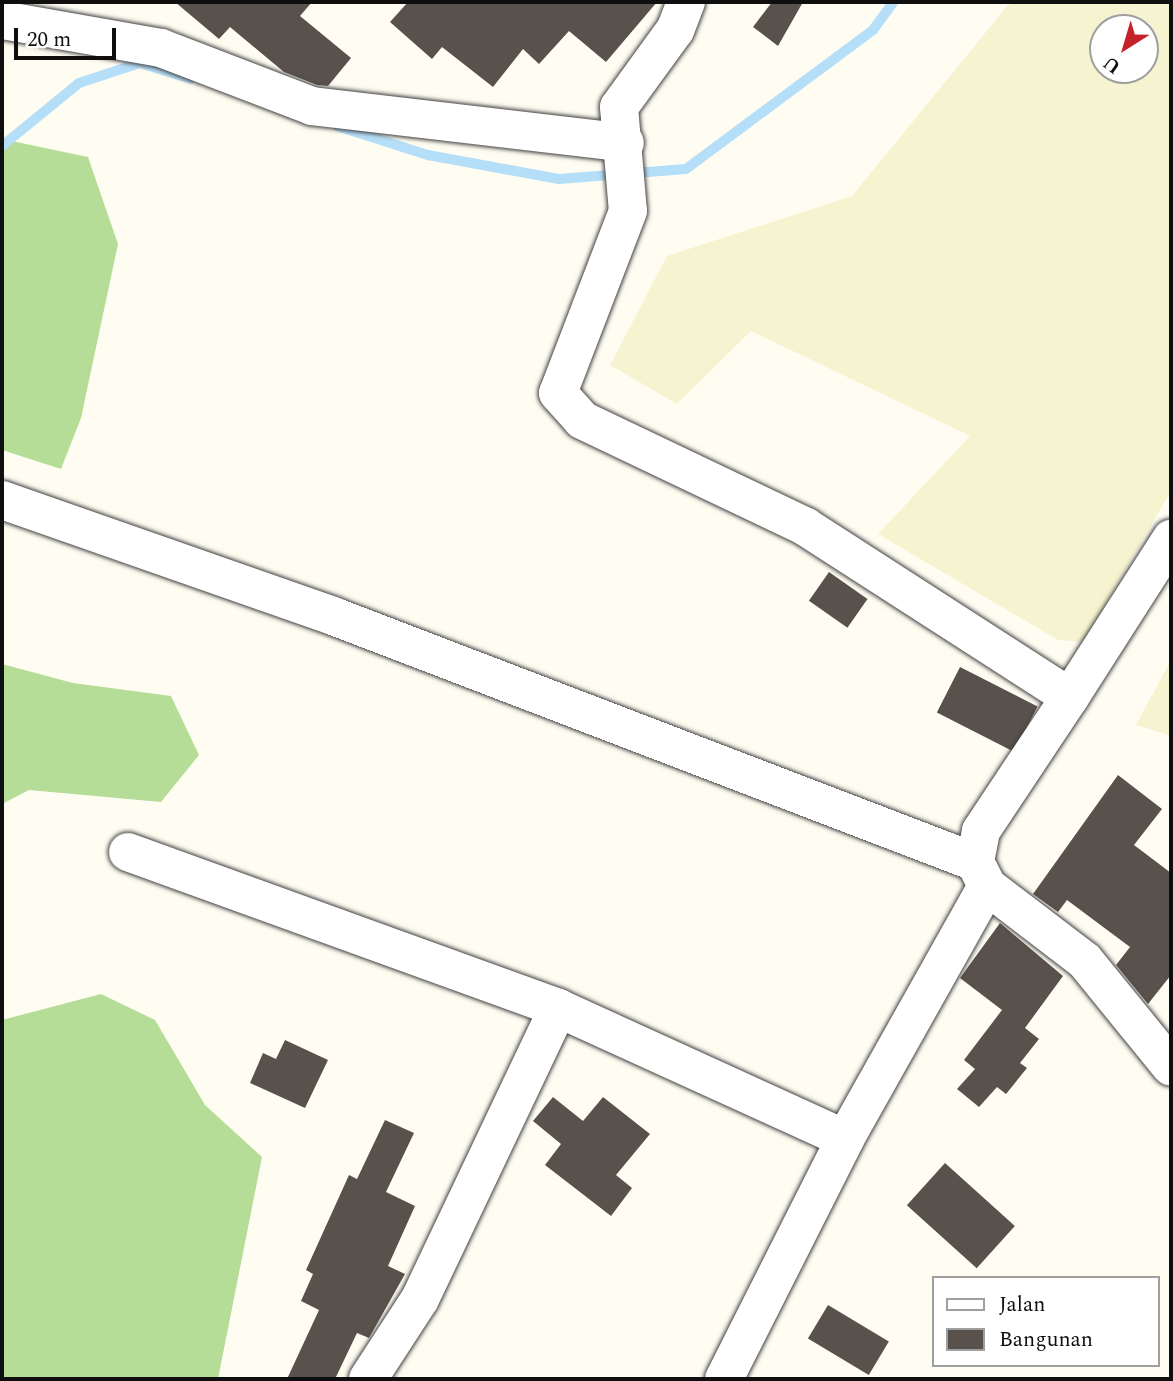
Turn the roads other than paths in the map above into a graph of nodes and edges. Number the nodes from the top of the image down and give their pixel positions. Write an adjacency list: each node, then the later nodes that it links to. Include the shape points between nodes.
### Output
1 (686, 2): 3 (street, via 675,30 619,107)
2 (2, 20): 3 (street, via 161,48 312,106)
3 (625, 149): 6 (street, via 628,211 580,341 558,379 558,393 570,411 806,527)
4 (2, 500): 8 (street, via 333,616)
5 (1171, 539): 6 (street)
6 (1070, 697): 8 (street, via 981,831)
7 (128, 852): 9 (street)
8 (981, 874): 10 (street, via 1085,961); 11 (street)
9 (558, 1008): 11 (street); 12 (street, via 420,1299)
10 (1171, 1067)
11 (845, 1139): 13 (street)
12 (368, 1379)
13 (724, 1379)

